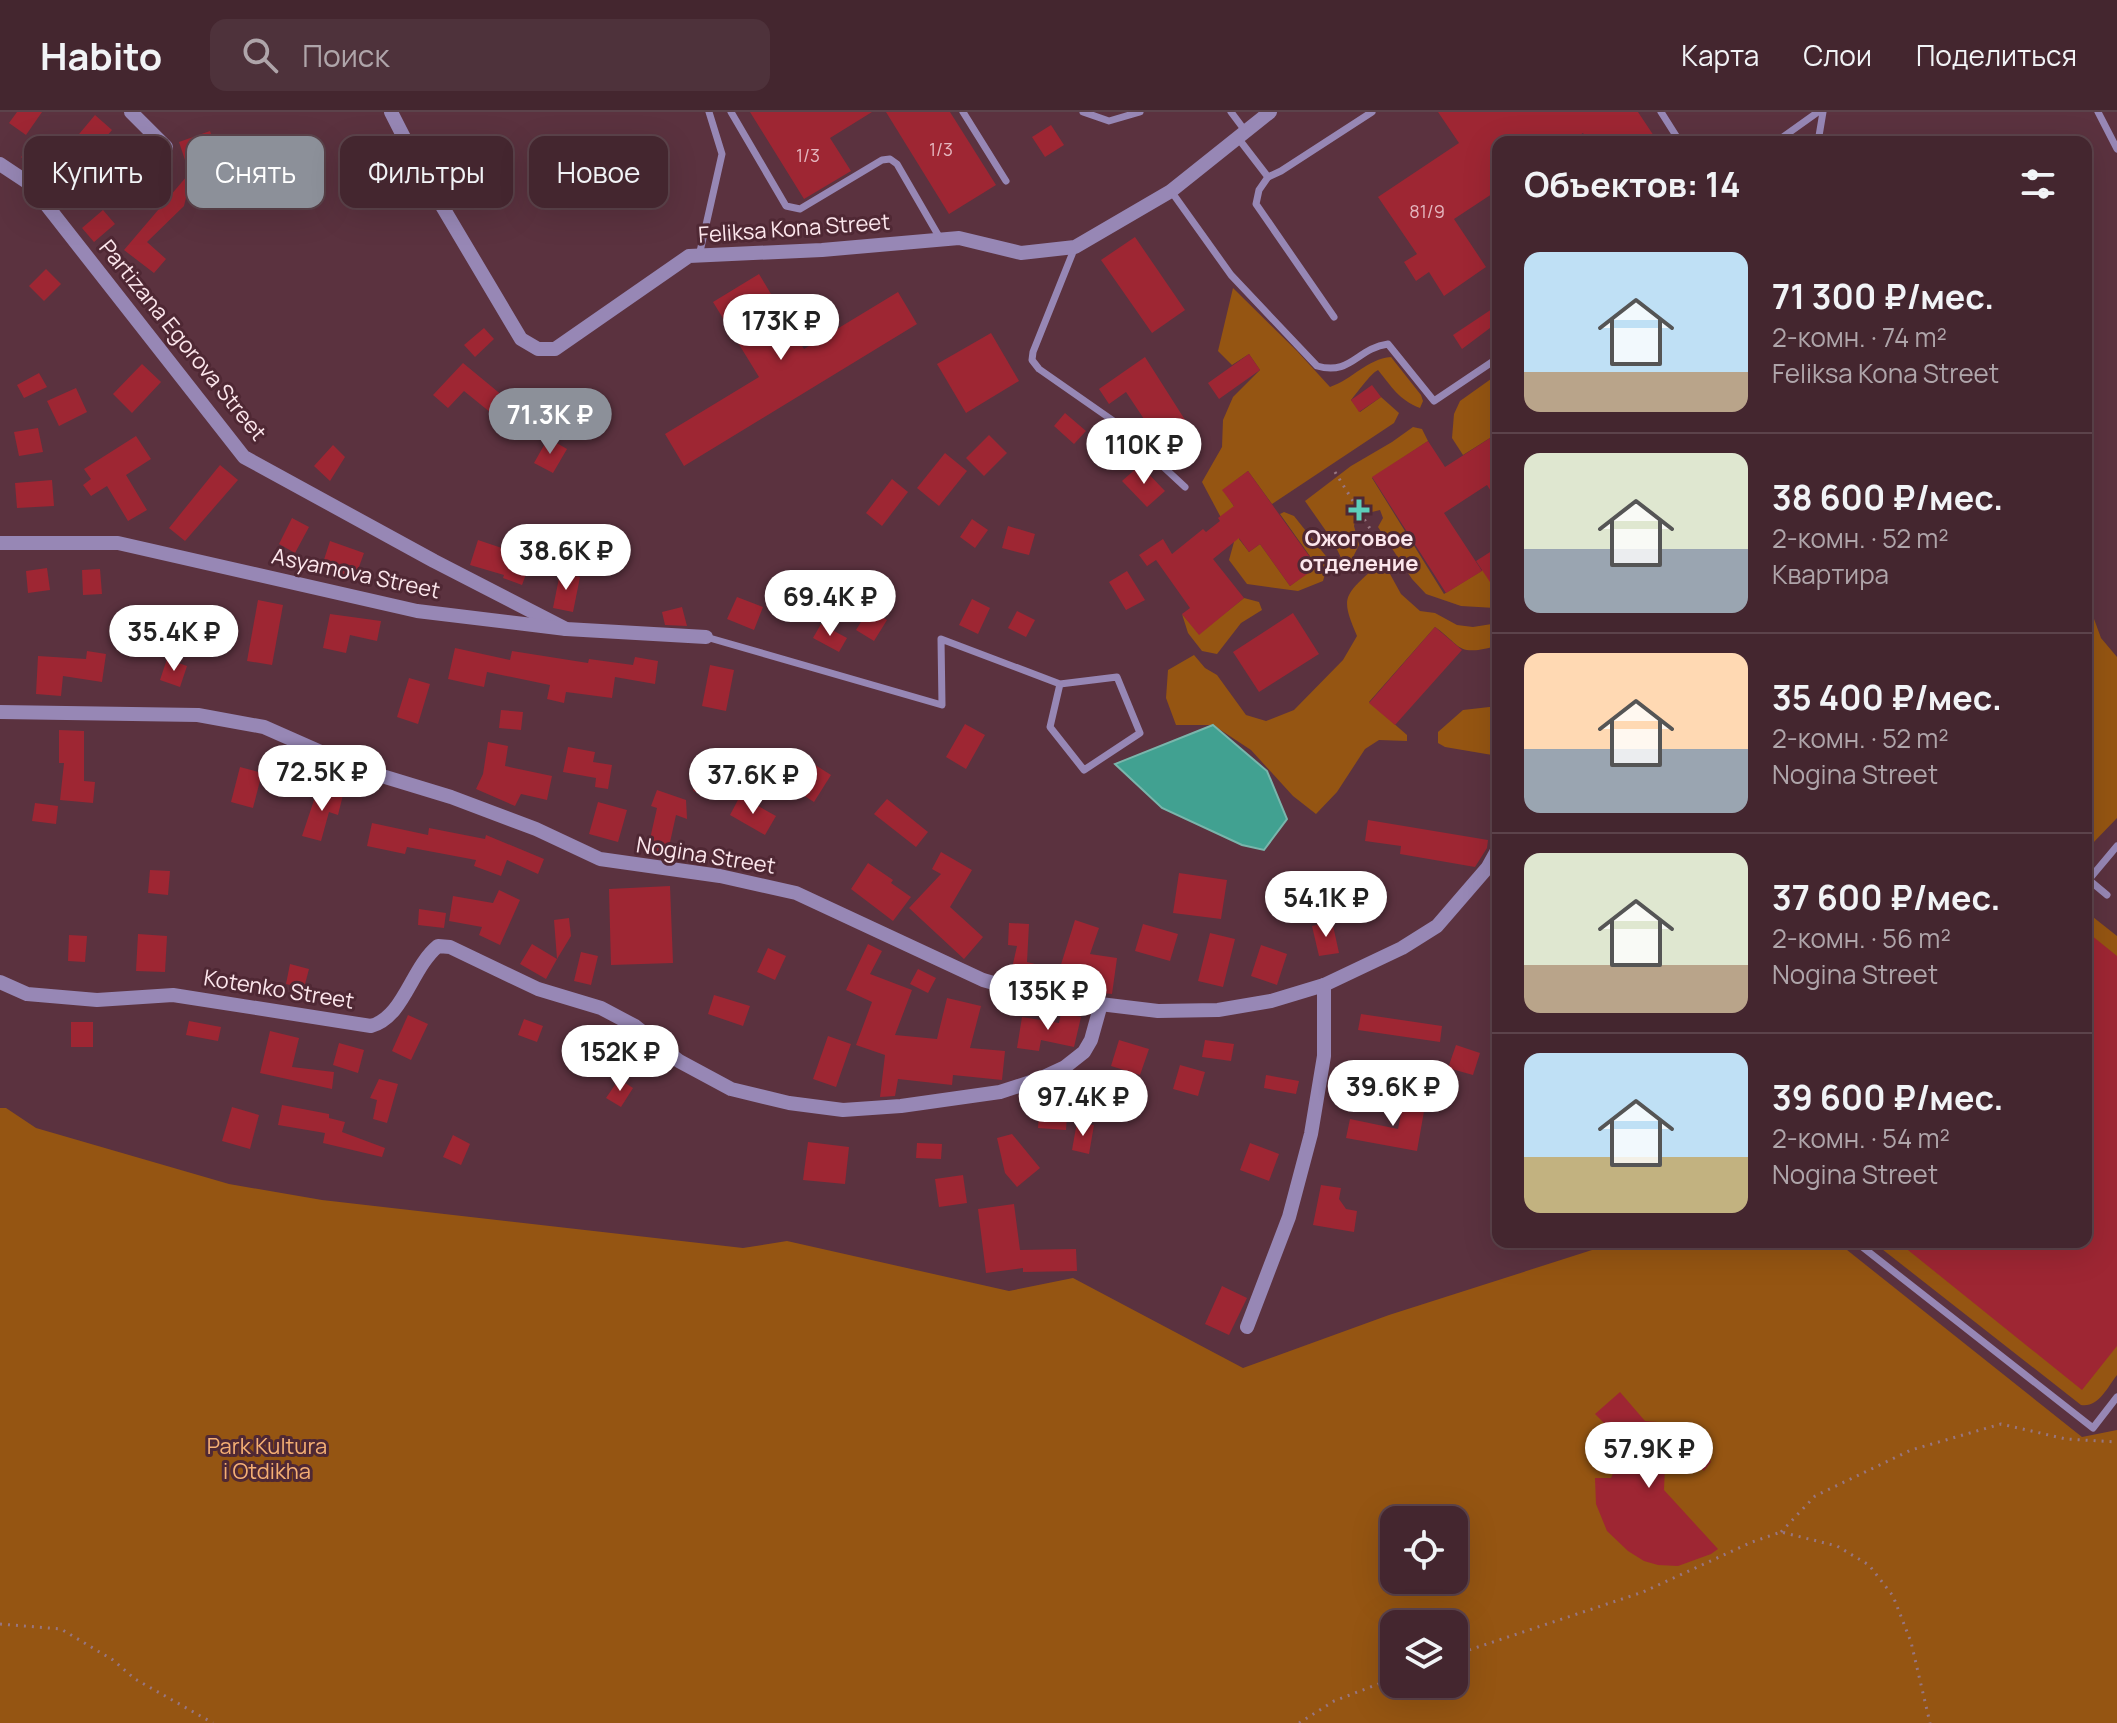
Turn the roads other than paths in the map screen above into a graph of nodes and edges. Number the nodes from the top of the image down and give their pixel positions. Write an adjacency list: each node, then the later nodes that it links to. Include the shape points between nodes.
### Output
1 (131, 112): 15 (street)
2 (391, 112): 26 (street, Feliksa Kona Street, via 521,339 538,349 555,349 689,256)
3 (709, 112): 26 (lane, via 722,154)
4 (731, 112): 24 (lane, via 786,206 800,209 890,159)
5 (963, 112): 22 (lane)
6 (1083, 112): 13 (lane, via 1109,121)
7 (1231, 112): 14 (lane)
8 (1270, 112): 14 (street, Feliksa Kona Street)
9 (1372, 112): 21 (lane)
10 (1661, 112): 16 (lane)
11 (1821, 112): 17 (lane); 18 (lane)
12 (2098, 112): 19 (lane)
13 (1135, 113)
14 (1242, 135): 21 (lane); 23 (street, Feliksa Kona Street)
15 (155, 136)
16 (1676, 136)
17 (1785, 136)
18 (1819, 136)
19 (2117, 149)
20 (0, 164): 31 (street, Partizana Egorova Street, via 30,184 244,457)
21 (1268, 177): 27 (lane, via 1256,204)
22 (1006, 181)
23 (1171, 191): 25 (street, Feliksa Kona Street); 28 (lane, via 1231,275 1317,366 1344,367 1374,346 1388,344 1434,401)
24 (941, 240): 25 (street, Feliksa Kona Street, via 959,238 1021,253); 26 (street, Feliksa Kona Street)
25 (1075, 247): 29 (lane, via 1032,360 1115,422)
26 (699, 256)
27 (1334, 317)
28 (1492, 362)
29 (1185, 487)
30 (0, 543): 31 (street, Asyamova Street, via 118,543 417,611)
31 (566, 629): 32 (street, Asyamova Street)
32 (706, 637): 33 (lane, via 942,705 941,639)
33 (1060, 684): 33 (lane, via 1117,677 1140,733 1084,770 1050,727)
34 (0, 712): 42 (street, Nogina Street, via 198,715 264,727 359,769 536,829 600,859 796,893 983,980 1042,997)
35 (2117, 846): 37 (lane)
36 (1492, 860): 41 (street, Nogina Street, via 1437,926)
37 (2092, 876)
38 (2092, 885): 39 (lane)
39 (2107, 895)
40 (0, 982): 42 (street, Kotenko Street, via 27,994 97,1000 173,995 371,1026 392,1014 425,957 438,946 450,947 538,989 601,1008 731,1089 843,1110 1000,1092 1037,1080 1084,1052)
41 (1324, 985): 42 (street, Nogina Street, via 1218,1010 1158,1011); 44 (street, via 1324,1056 1311,1134 1289,1217)
42 (1101, 1004)
43 (1864, 1248): 45 (lane, via 2093,1428)
44 (1247, 1327)
45 (2117, 1397)

